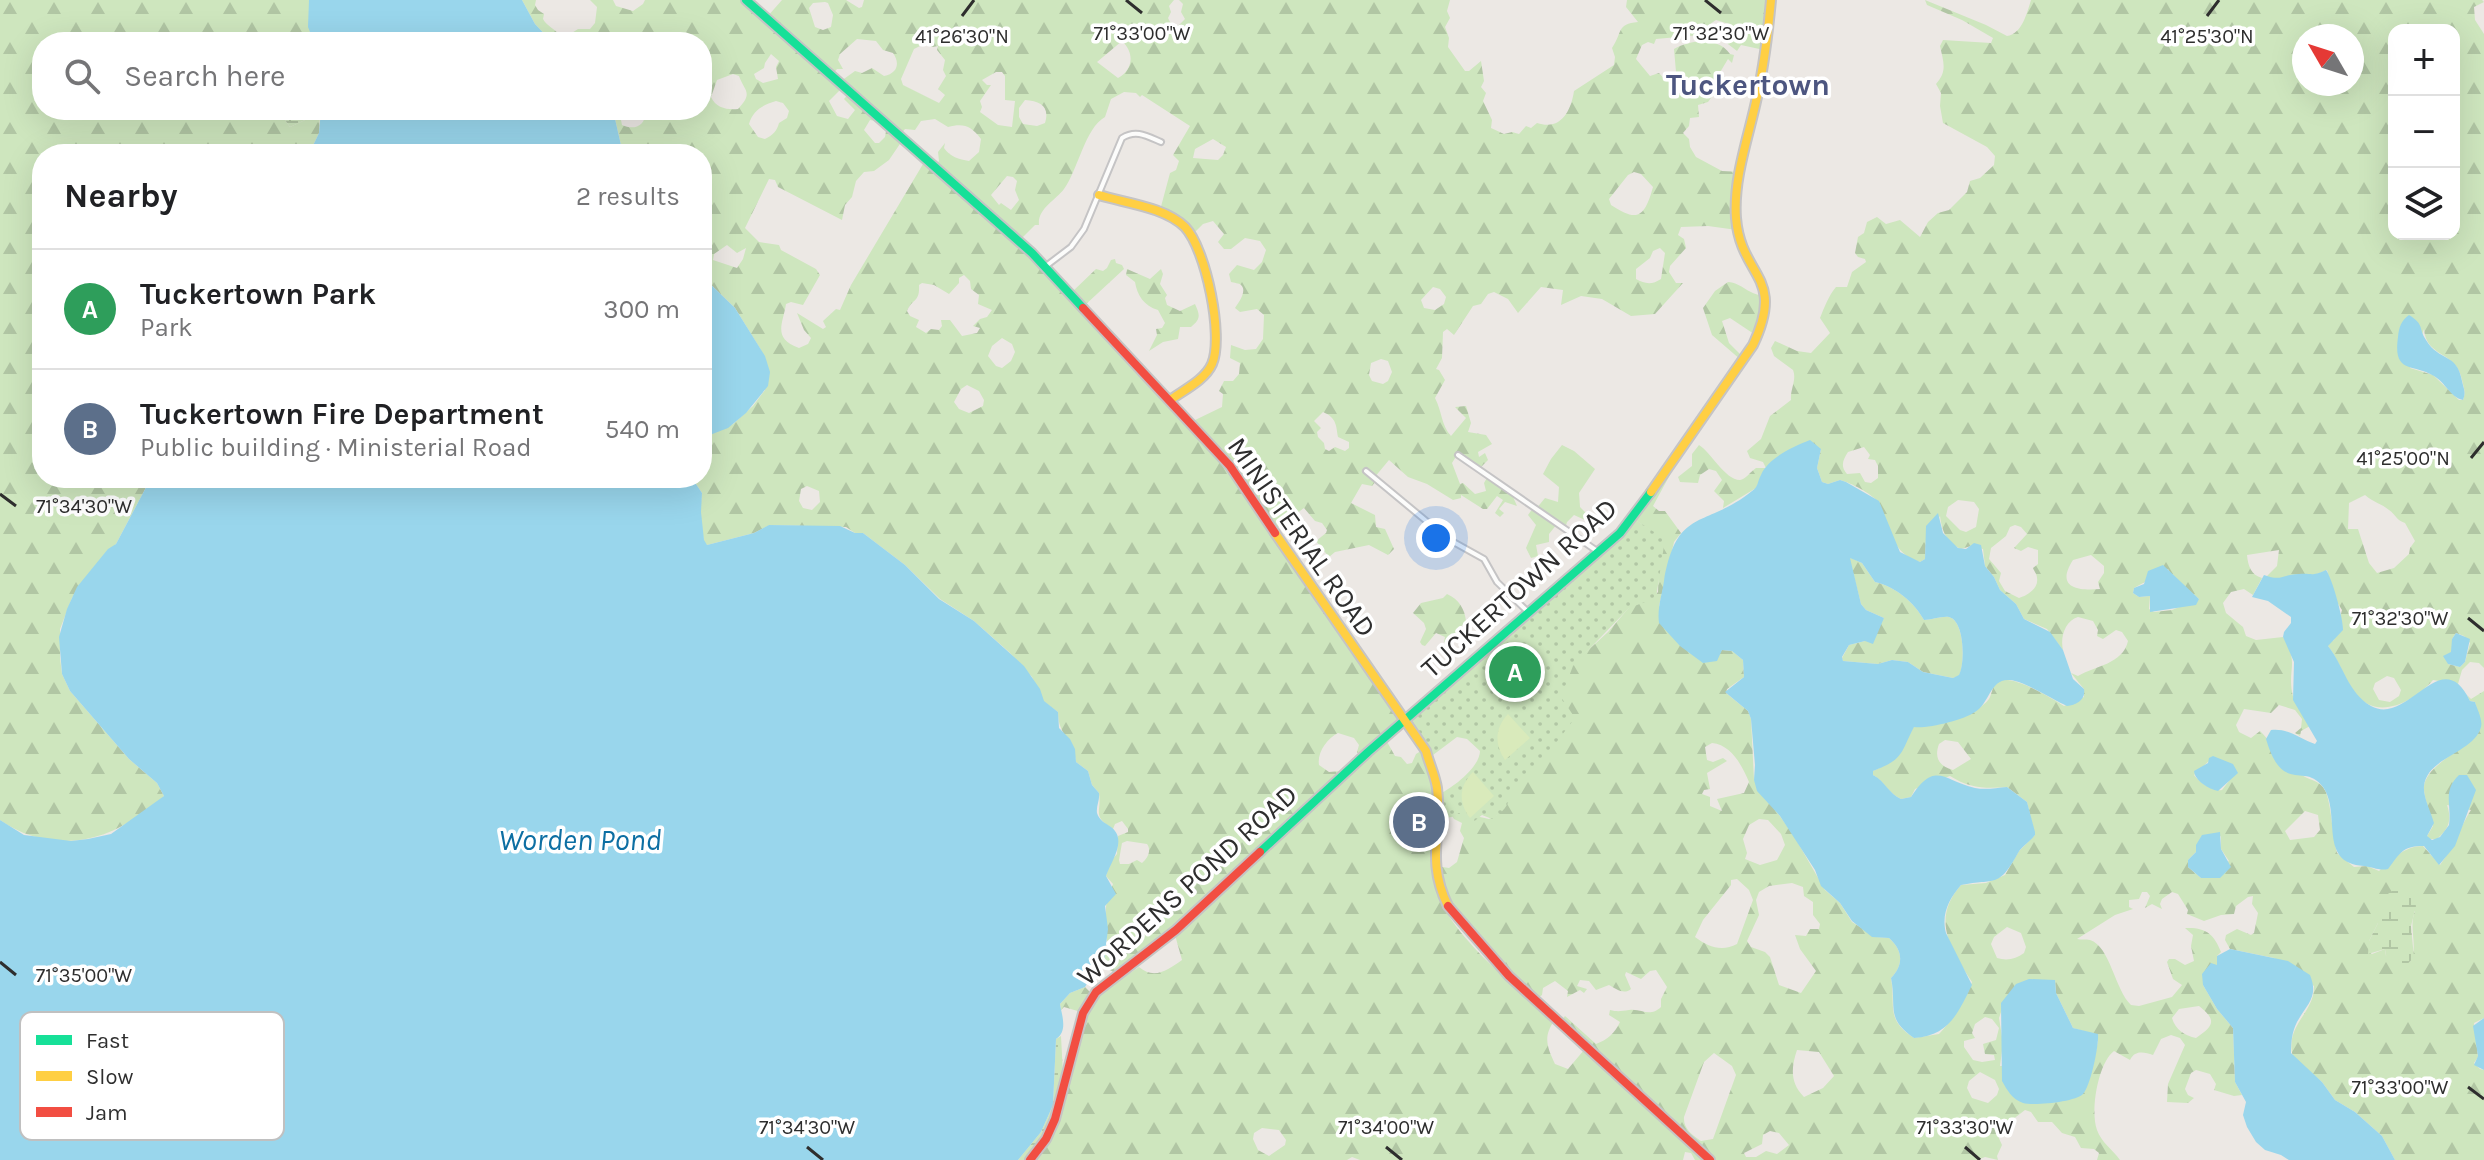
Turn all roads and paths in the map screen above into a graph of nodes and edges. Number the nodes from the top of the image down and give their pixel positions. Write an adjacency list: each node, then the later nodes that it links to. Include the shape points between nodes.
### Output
1 (746, 0): 5 (street, MINISTERIAL ROAD)
2 (1771, 0): 9 (street, TUCKERTOWN ROAD, via 1736,209 1741,243 1766,293 1767,316 1753,345 1633,518)
3 (1161, 142): 4 (street, via 1139,134 1122,138)
4 (1099, 195): 5 (street, via 1080,236); 6 (street, via 1183,226 1204,262 1214,357 1203,374)
5 (1046, 266): 6 (street, MINISTERIAL ROAD)
6 (1170, 400): 11 (street, MINISTERIAL ROAD, via 1241,479)
7 (1458, 455): 9 (street)
8 (1366, 471): 10 (street, via 1448,539 1484,559 1496,581)
9 (1598, 552): 10 (street, TUCKERTOWN ROAD)
10 (1529, 613): 11 (street, TUCKERTOWN ROAD)
11 (1406, 719): 12 (street, WORDENS POND ROAD, via 1176,930 1092,996 1059,1111); 13 (street, MINISTERIAL ROAD, via 1435,776 1435,870 1450,910 1509,976)
12 (1030, 1160)
13 (1710, 1160)

